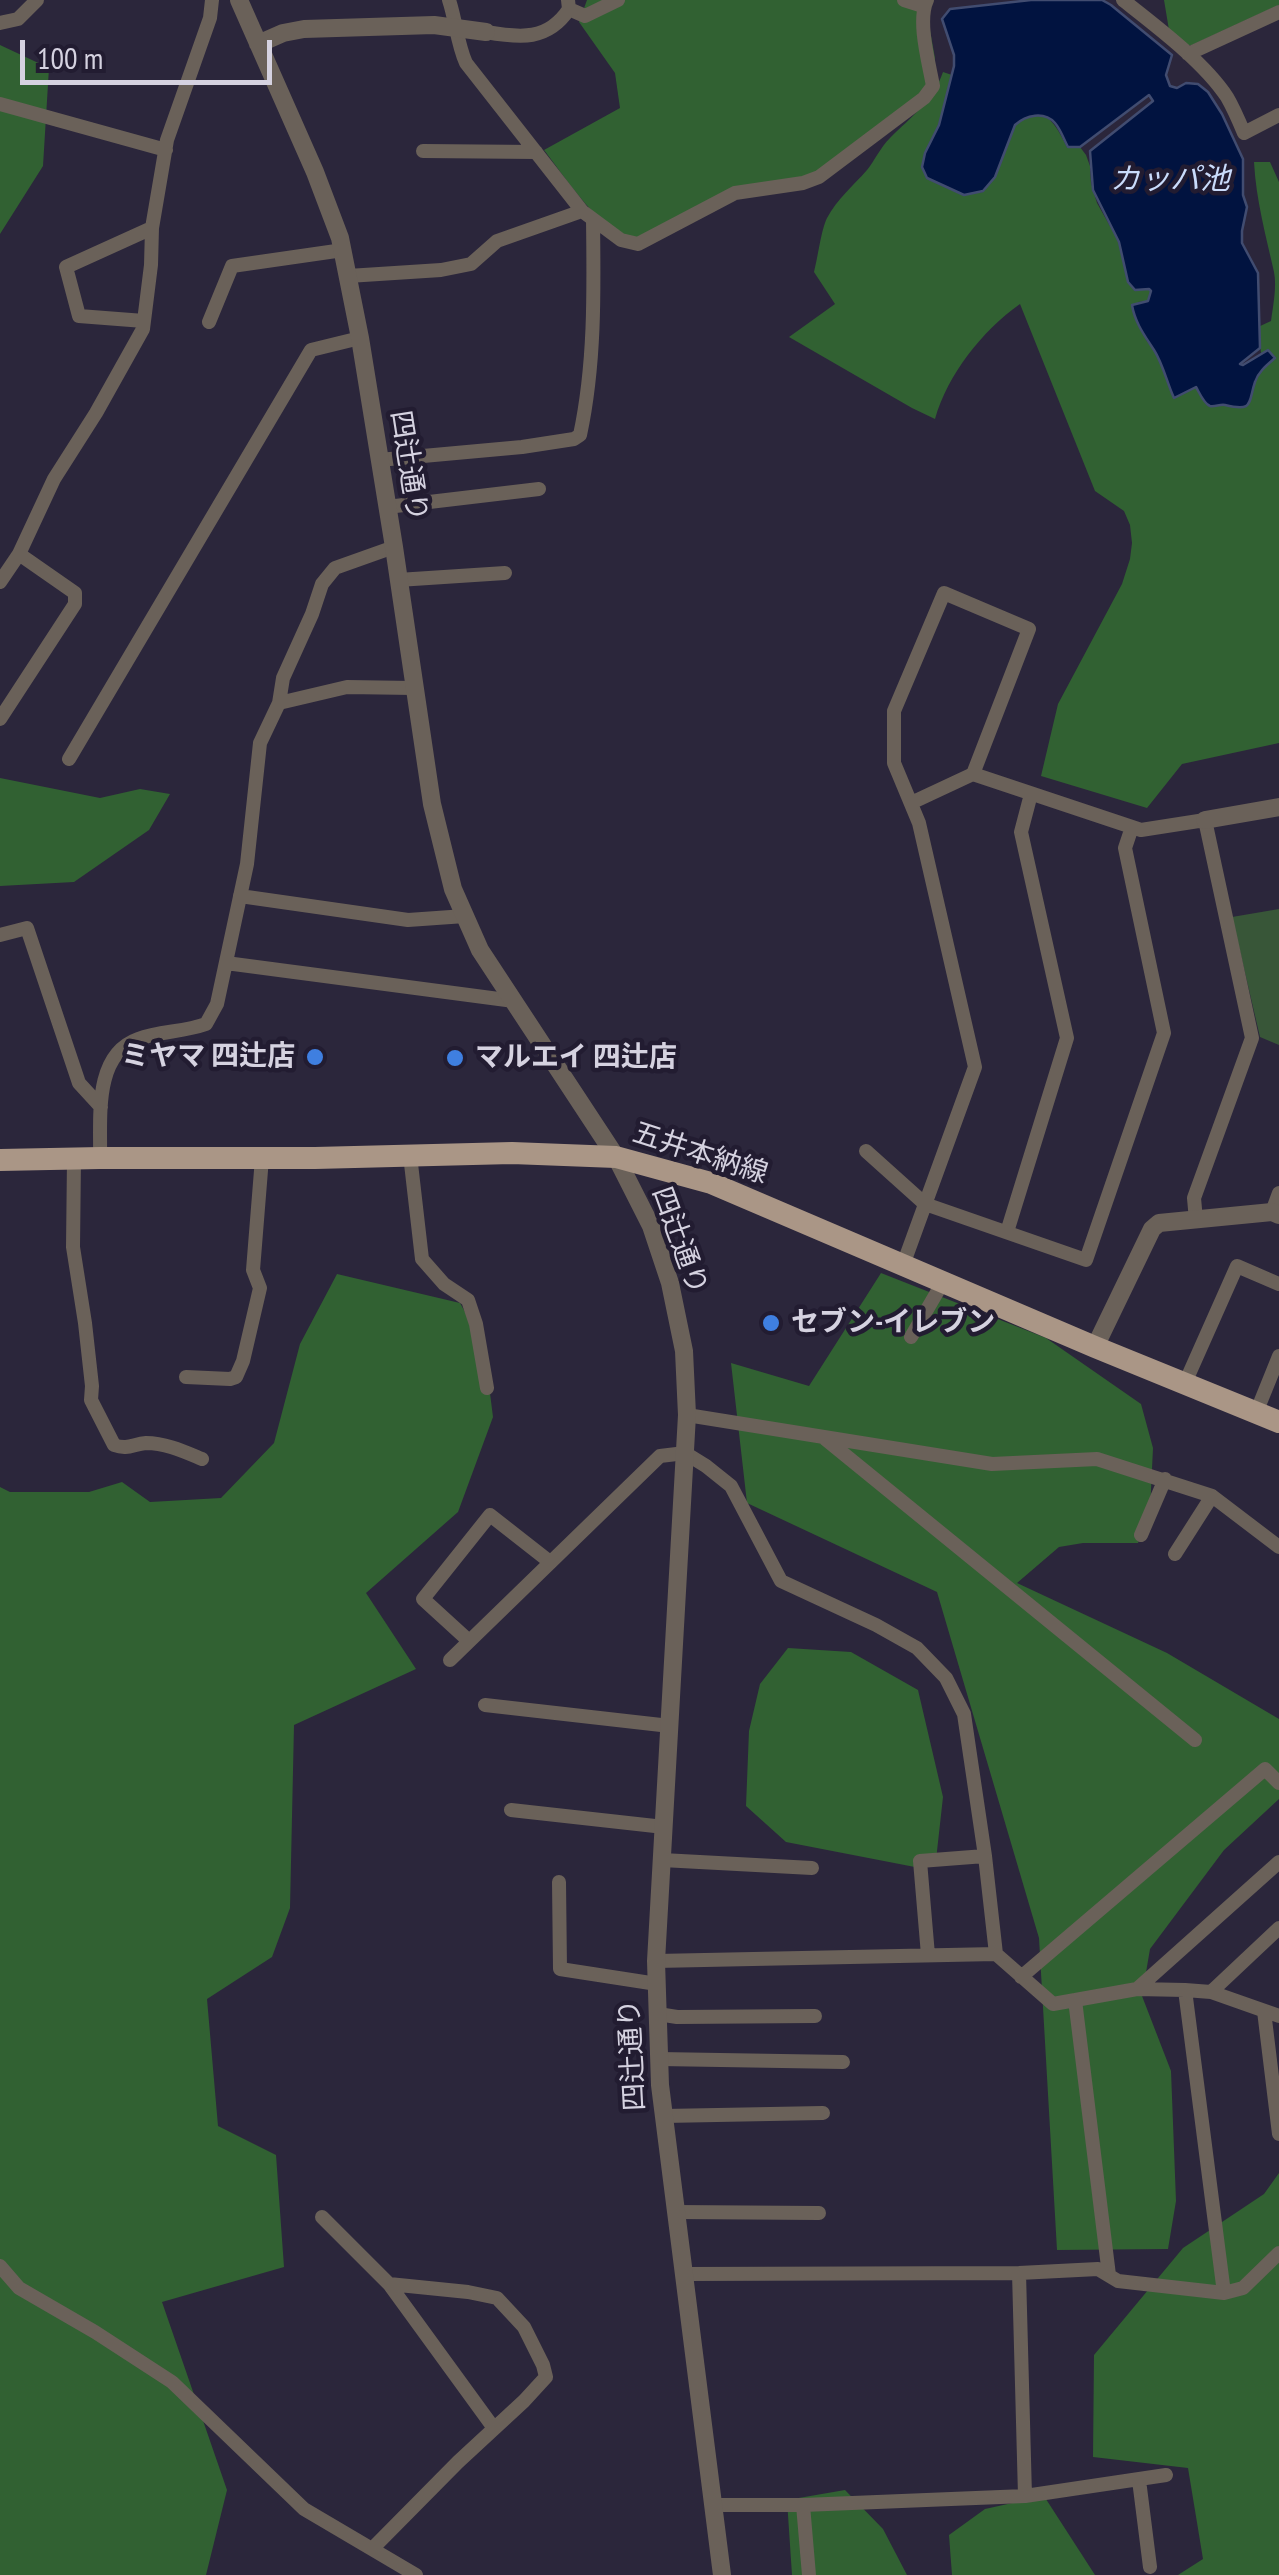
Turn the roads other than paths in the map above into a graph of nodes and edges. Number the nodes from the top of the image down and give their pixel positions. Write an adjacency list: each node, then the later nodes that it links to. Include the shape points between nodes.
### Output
1 (37, 0): 11 (street, via 18,19)
2 (212, 0): 18 (street)
3 (239, 0): 14 (street, 四辻通り)
4 (449, 0): 12 (street)
5 (618, 0): 9 (street, via 586,16)
6 (904, 0): 8 (street)
7 (1123, 0): 15 (street)
8 (925, 3): 21 (street, via 933,86 819,176 735,193 638,244)
9 (568, 5): 13 (street, via 541,34)
10 (1279, 12): 15 (street)
11 (0, 23)
12 (457, 27): 13 (street); 14 (street, via 294,30); 20 (street, via 466,63)
13 (486, 32)
14 (258, 44): 23 (street, 四辻通り)
15 (1188, 54): 17 (street, via 1227,98 1244,134)
16 (0, 104): 18 (street)
17 (1279, 115)
18 (166, 150): 22 (street)
19 (423, 151): 20 (street)
20 (536, 152): 21 (street)
21 (588, 216): 24 (street, via 498,241 470,264); 28 (street, via 591,352 580,435 522,448)
22 (152, 228): 25 (street); 25 (street, via 66,267 79,316)
23 (342, 250): 24 (street, 四辻通り); 26 (street, via 232,266)
24 (348, 276): 27 (street, 四辻通り)
25 (144, 321): 32 (street, via 54,479)
26 (209, 322)
27 (360, 338): 28 (street, 四辻通り); 39 (street, via 311,350)
28 (379, 460): 30 (street, 四辻通り)
29 (539, 489): 30 (street)
30 (387, 507): 31 (street, 四辻通り)
31 (394, 548): 34 (street, 四辻通り); 37 (street, via 336,568 322,584)
32 (20, 554): 35 (street); 38 (street, via 75,593 75,604)
33 (505, 573): 34 (street)
34 (398, 580): 36 (street, 四辻通り)
35 (0, 582)
36 (413, 688): 37 (street, via 347,688); 47 (street, 四辻通り, via 432,804)
37 (278, 703): 46 (street, via 260,743)
38 (0, 719)
39 (68, 759)
40 (972, 774): 41 (street); 42 (street); 42 (street, via 1030,628 944,592 894,711 894,763)
41 (1031, 794): 45 (street); 63 (street, via 1020,832 1067,1038)
42 (910, 803): 60 (street, via 975,1067)
43 (1279, 808): 44 (street)
44 (1205, 820): 45 (street); 62 (street, via 1252,1038 1194,1198)
45 (1132, 827): 63 (street, via 1125,848 1164,1033 1086,1260)
46 (240, 896): 47 (street, via 408,920); 49 (street)
47 (465, 916): 50 (street, 四辻通り)
48 (0, 935): 51 (street, via 27,928 79,1083)
49 (226, 963): 50 (street); 51 (street, via 206,1024 133,1040 112,1060)
50 (514, 1001): 54 (street, 四辻通り)
51 (101, 1106): 56 (street)
52 (866, 1152): 60 (street)
53 (410, 1156): 54 (main road, 五井本納線); 57 (main road, 五井本納線); 72 (street, via 422,1259 468,1300)
54 (616, 1157): 64 (main road, 五井本納線, via 711,1183); 74 (street, 四辻通り, via 670,1282 684,1350)
55 (74, 1158): 56 (main road, 五井本納線); 58 (main road, 五井本納線); 78 (street, via 73,1247 91,1400 114,1446 175,1447)
56 (100, 1158): 57 (main road, 五井本納線)
57 (262, 1158): 70 (street, via 253,1270 260,1288 243,1362 230,1379)
58 (0, 1160)
59 (1279, 1193): 61 (street)
60 (925, 1204): 63 (street); 64 (street)
61 (1275, 1213): 62 (street)
62 (1196, 1220): 68 (street, via 1152,1229)
63 (1007, 1232)
64 (903, 1266): 65 (main road, 五井本納線)
65 (942, 1282): 67 (street); 68 (main road, 五井本納線)
66 (1279, 1284): 71 (street, via 1238,1266)
67 (911, 1337)
68 (1095, 1348): 71 (main road, 五井本納線)
69 (1279, 1356): 73 (street)
70 (186, 1377)
71 (1185, 1383): 73 (main road, 五井本納線)
72 (487, 1388)
73 (1256, 1412): 75 (main road, 五井本納線)
74 (687, 1415): 76 (street); 77 (street, 四辻通り)
75 (1279, 1422)
76 (823, 1436): 79 (street, via 992,1464 1097,1459); 89 (street)
77 (685, 1453): 84 (street, via 660,1456); 88 (street, 四辻通り); 93 (street, via 731,1486 781,1581 916,1648 946,1678 964,1714)
78 (202, 1460)
79 (1165, 1479): 80 (street); 81 (street)
80 (1212, 1496): 82 (street); 83 (street)
81 (1141, 1535)
82 (1277, 1542)
83 (1175, 1554)
84 (550, 1562): 85 (street); 85 (street, via 490,1515 423,1599)
85 (469, 1641): 86 (street)
86 (450, 1660)
87 (485, 1705): 88 (street)
88 (670, 1726): 92 (street, 四辻通り)
89 (1195, 1740)
90 (1279, 1783): 102 (street, via 1264,1769)
91 (511, 1810): 92 (street)
92 (664, 1827): 94 (street, 四辻通り)
93 (986, 1856): 99 (street); 100 (street, via 920,1861)
94 (662, 1860): 96 (street); 101 (street, 四辻通り)
95 (1279, 1862): 104 (street)
96 (812, 1868)
97 (559, 1882): 103 (street, via 560,1970)
98 (1279, 1928): 106 (street)
99 (996, 1954): 100 (street); 102 (street)
100 (928, 1956): 101 (street)
101 (656, 1961): 103 (street, 四辻通り)
102 (1021, 1977): 107 (street, via 1053,2004)
103 (657, 1984): 108 (street, 四辻通り)
104 (1137, 1988): 105 (street); 107 (street)
105 (1185, 1990): 106 (street); 125 (street)
106 (1211, 1992): 109 (street)
107 (1076, 2000): 123 (street)
108 (658, 2014): 110 (street); 111 (street, 四辻通り)
109 (1272, 2014): 115 (street)
110 (815, 2016)
111 (659, 2059): 112 (street); 114 (street, 四辻通り)
112 (843, 2062)
113 (823, 2113): 114 (street)
114 (664, 2116): 116 (street, 四辻通り)
115 (1279, 2134)
116 (675, 2212): 117 (street); 122 (street, 四辻通り)
117 (819, 2213)
118 (322, 2217): 124 (street)
119 (1279, 2253): 125 (street, via 1244,2288)
120 (0, 2266): 132 (street, via 19,2288 172,2382 304,2509)
121 (1019, 2273): 122 (street); 123 (street, via 1098,2269); 129 (street)
122 (684, 2274): 130 (street, 四辻通り)
123 (1109, 2276): 125 (street)
124 (389, 2284): 126 (street); 126 (street, via 497,2298 524,2327 546,2377)
125 (1224, 2293)
126 (493, 2427): 132 (street)
127 (1166, 2475): 128 (street)
128 (1139, 2480): 129 (street); 133 (street)
129 (1025, 2496): 131 (street)
130 (712, 2505): 131 (street); 135 (street, 四辻通り)
131 (803, 2505): 136 (street)
132 (372, 2549): 134 (street)
133 (1150, 2566)
134 (416, 2575)
135 (722, 2575)
136 (809, 2575)

